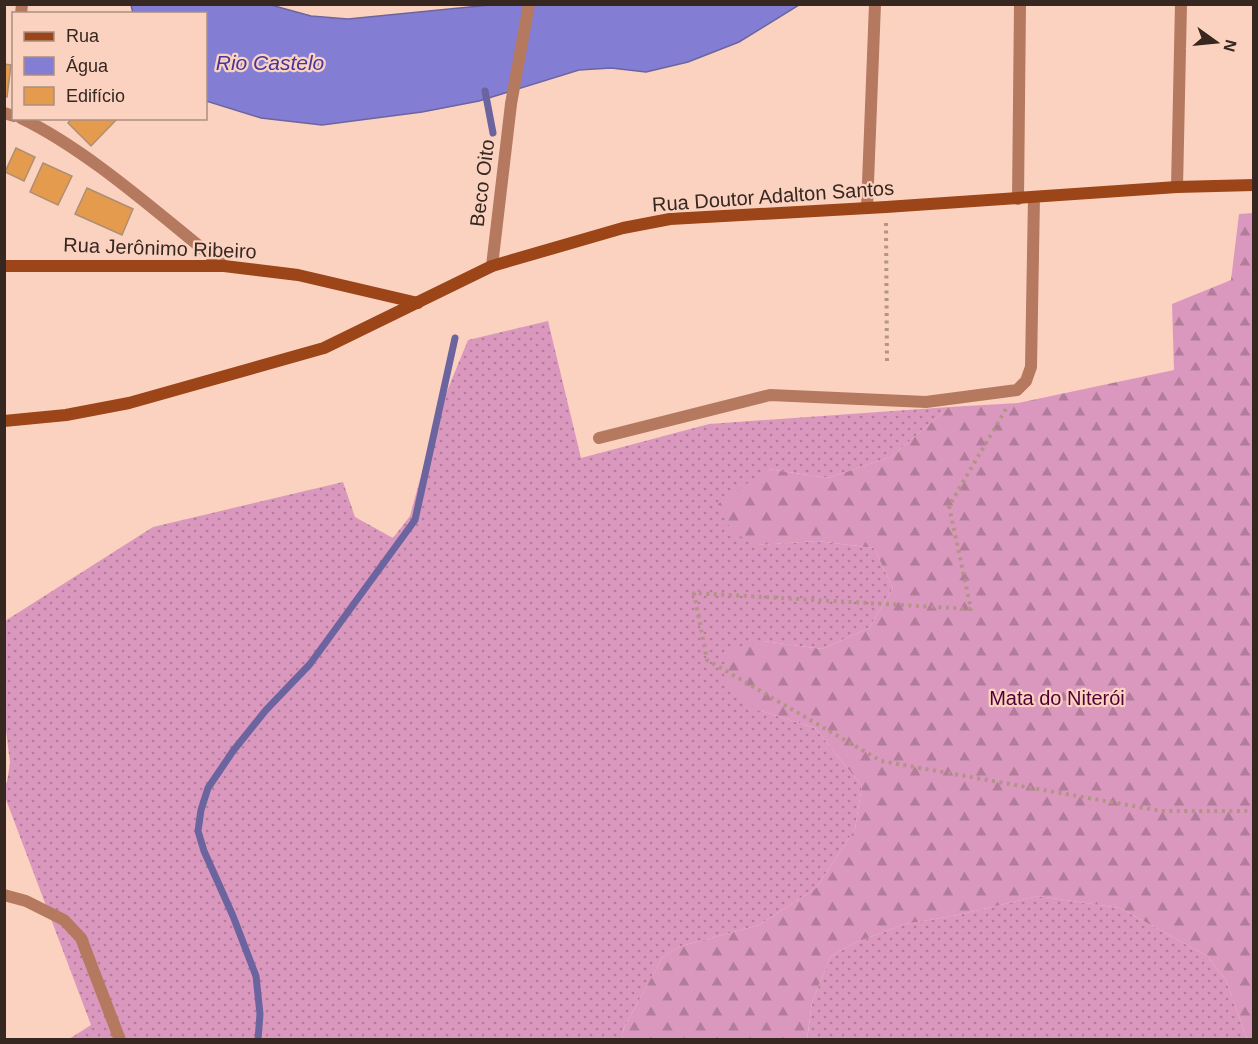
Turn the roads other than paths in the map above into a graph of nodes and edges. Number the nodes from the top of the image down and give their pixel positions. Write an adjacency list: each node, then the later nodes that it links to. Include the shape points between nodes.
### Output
1 (529, 4): 13 (street, Beco Oito, via 511,104)
2 (875, 4): 10 (street)
3 (1020, 4): 9 (street)
4 (1181, 4): 7 (street)
5 (25, 120): 12 (street, via 71,147)
6 (1254, 185): 7 (main road, Rua Doutor Adalton Santos)
7 (1177, 187): 8 (main road, Rua Doutor Adalton Santos)
8 (1034, 197): 9 (main road, Rua Doutor Adalton Santos); 16 (street, via 1031,367 1026,381 1017,390 926,402 770,395)
9 (1018, 199): 10 (main road, Rua Doutor Adalton Santos)
10 (867, 208): 13 (main road, Rua Doutor Adalton Santos, via 670,219)
11 (4, 266): 12 (main road, Rua Jerônimo Ribeiro)
12 (224, 266): 14 (main road, Rua Jerônimo Ribeiro, via 298,274)
13 (492, 266): 14 (main road, Rua Doutor Adalton Santos)
14 (418, 303): 15 (main road, Rua Doutor Adalton Santos, via 324,348 203,384 129,404)
15 (4, 421)
16 (598, 438)
17 (4, 895): 18 (street, via 64,920 81,938)
18 (120, 1040)

